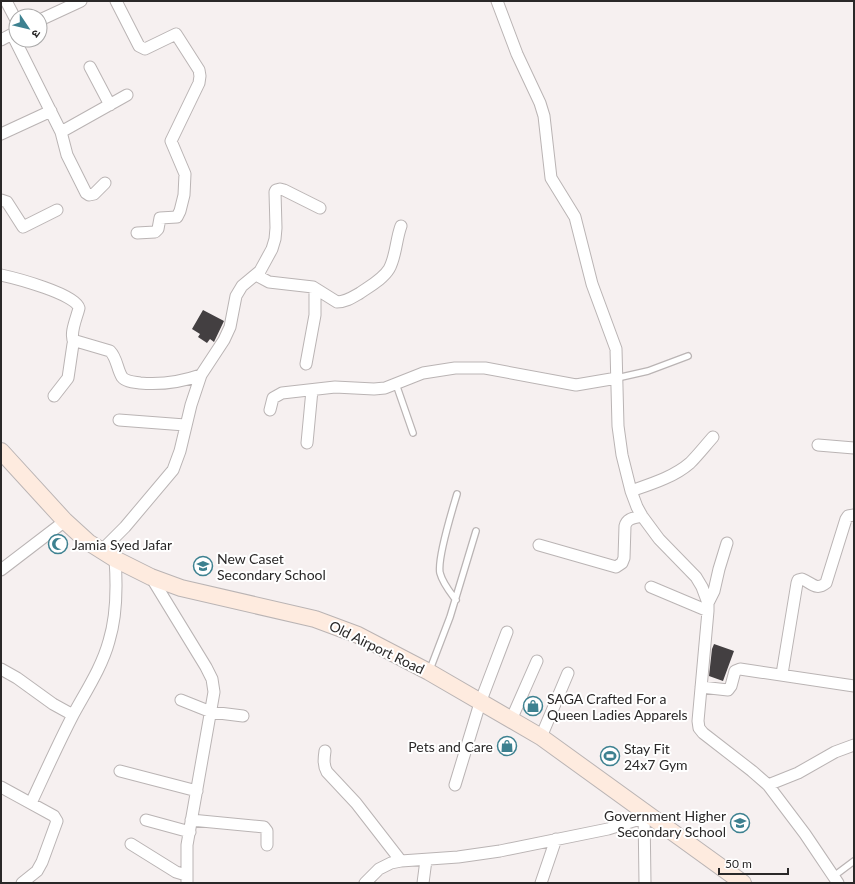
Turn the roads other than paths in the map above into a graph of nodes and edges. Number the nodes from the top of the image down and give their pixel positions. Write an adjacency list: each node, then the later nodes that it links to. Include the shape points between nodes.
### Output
1 (81, 1): 4 (street)
2 (116, 1): 17 (street, via 139,46 145,49 176,34 199,70 199,83 171,141 185,174 185,191 180,211 177,217 160,218 158,229 154,232)
3 (497, 1): 25 (street, via 517,54 540,103 544,116 551,178 573,212 577,223 592,284 616,350)
4 (48, 16)
5 (21, 48): 9 (street)
6 (90, 67): 8 (street)
7 (128, 95): 8 (street)
8 (110, 105): 10 (street)
9 (50, 111): 10 (street); 11 (street)
10 (61, 132): 12 (street, via 67,156 86,193 94,194)
11 (1, 134)
12 (105, 183)
13 (1, 200): 15 (street, via 7,202 23,227)
14 (320, 208): 19 (street, via 284,190 276,190 275,239 268,257)
15 (57, 210)
16 (401, 226): 20 (street, via 389,269 373,284 341,302)
17 (138, 233)
18 (1, 275): 21 (street, via 48,288 76,302 79,308 72,334)
19 (256, 275): 20 (street, via 269,282); 24 (street, via 239,290 230,327)
20 (316, 289): 23 (street)
21 (74, 342): 24 (street, via 79,341 110,351 122,377 133,382 160,384); 28 (street, via 68,378)
22 (688, 356): 25 (lane, via 648,372)
23 (306, 364)
24 (201, 375): 31 (street)
25 (617, 378): 26 (street, via 576,385 485,368 455,368 423,373); 38 (street, via 618,426)
26 (396, 384): 27 (street, via 385,388 335,387); 32 (lane)
27 (312, 390): 29 (street, via 276,395); 34 (street)
28 (54, 396)
29 (270, 410)
30 (119, 420): 31 (street)
31 (185, 425): 46 (street, via 173,470)
32 (413, 433)
33 (713, 437): 38 (street, via 691,462 681,469)
34 (307, 443)
35 (818, 445): 36 (street)
36 (854, 448)
37 (1, 451): 42 (main road, Old Airport Road)
38 (631, 491): 40 (street)
39 (457, 494): 51 (lane, via 440,568 444,582)
40 (642, 516): 45 (street, via 626,522 624,558 616,567); 52 (street, via 659,539 696,577)
41 (854, 516): 58 (street, via 848,516 846,519 826,583 819,588 802,579 798,580)
42 (64, 521): 46 (main road, Old Airport Road); 48 (street)
43 (476, 531): 51 (lane)
44 (727, 543): 52 (street)
45 (539, 545)
46 (101, 551): 47 (main road, Old Airport Road)
47 (115, 559): 49 (main road, Old Airport Road); 64 (street, via 116,599 109,641 95,675)
48 (1, 570)
49 (151, 577): 56 (main road, Old Airport Road, via 181,588 315,619 358,635); 63 (street, via 212,679 214,692)
50 (651, 587): 52 (street)
51 (456, 600): 56 (lane)
52 (708, 607): 60 (street)
53 (507, 632): 62 (street)
54 (537, 661): 66 (street)
55 (1, 669): 64 (street)
56 (429, 672): 62 (main road, Old Airport Road)
57 (568, 673): 67 (street)
58 (782, 674): 59 (street); 60 (street, via 740,669 735,671 728,690)
59 (854, 686)
60 (701, 687): 72 (street, via 698,721 702,733)
61 (181, 700): 63 (street)
62 (480, 703): 66 (main road, Old Airport Road); 71 (street)
63 (211, 712): 65 (street); 74 (street)
64 (73, 715): 75 (street)
65 (243, 716)
66 (510, 720): 67 (main road, Old Airport Road)
67 (540, 737): 76 (main road, Old Airport Road)
68 (854, 745): 72 (street)
69 (325, 751): 84 (street, via 324,768 356,802)
70 (120, 771): 74 (street)
71 (455, 785)
72 (768, 785): 87 (street)
73 (1, 787): 75 (street)
74 (197, 791): 78 (street)
75 (31, 803): 88 (street, via 54,816 57,821 37,871)
76 (643, 815): 80 (street, via 608,829); 92 (street); 93 (main road, Old Airport Road)
77 (146, 820): 79 (street)
78 (191, 820): 79 (street); 82 (street, via 264,827 267,831)
79 (190, 832): 86 (street)
80 (556, 839): 83 (street, via 500,851); 91 (street)
81 (131, 844): 86 (street)
82 (266, 845)
83 (426, 860): 84 (street); 90 (street)
84 (400, 861): 89 (street, via 379,869)
85 (854, 861): 87 (lane)
86 (186, 879)
87 (836, 880)
88 (22, 883)
89 (365, 883)
90 (422, 883)
91 (541, 883)
92 (645, 883)
93 (743, 883)

